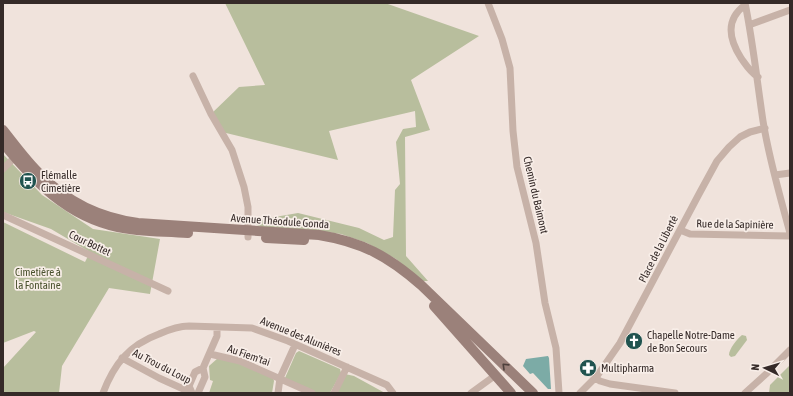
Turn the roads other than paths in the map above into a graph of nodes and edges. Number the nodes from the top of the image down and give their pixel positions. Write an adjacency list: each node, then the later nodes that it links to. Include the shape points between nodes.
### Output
1 (488, 3): 41 (street, Chemin du Baimont, via 510,68 517,167 536,243 545,303 557,355)
2 (745, 4): 4 (street); 6 (street, via 734,17 731,37 734,47 751,73)
3 (790, 10): 4 (street)
4 (749, 25): 6 (street)
5 (193, 76): 16 (street, via 232,150 248,207)
6 (758, 77): 7 (street)
7 (765, 128): 13 (street); 15 (street, Place de la Liberté, via 740,137 722,154)
8 (3, 130): 10 (main road, Avenue Théodule Gonda)
9 (3, 143): 10 (main road, Avenue Théodule Gonda)
10 (17, 154): 11 (street); 16 (main road, Avenue Théodule Gonda, via 69,199 102,215 138,223)
11 (3, 169)
12 (790, 173): 13 (street)
13 (775, 175): 17 (street)
14 (3, 215): 18 (street, Cour Bottet)
15 (680, 230): 17 (street, Rue de la Sapinière, via 690,234); 29 (street, Place de la Liberté, via 626,334)
16 (248, 234): 19 (main road, Avenue Théodule Gonda, via 336,242 357,248 391,265 417,286); 40 (main road, Avenue Théodule Gonda, one-way to 16, via 421,285 378,253 359,244 325,236)
17 (790, 235)
18 (168, 291)
19 (437, 309): 27 (main road, Avenue Théodule Gonda); 39 (main road, Avenue Théodule Gonda)
20 (217, 327): 21 (street, Avenue des Alunières, via 252,328); 23 (street, Au Trou du Loup, via 217,336); 24 (street, Avenue des Alunières, via 182,326 140,342)
21 (295, 345): 25 (street, Avenue des Alunières); 28 (street, Au Fiem'tai)
22 (790, 350): 44 (street)
23 (210, 354): 26 (street, Au Trou du Loup); 28 (street, Au Fiem'tai, via 240,361)
24 (122, 358): 30 (street, Avenue des Alunières, via 111,374); 31 (street, Au Trou du Loup)
25 (346, 367): 35 (street); 36 (street, Avenue des Alunières, via 387,385)
26 (203, 368): 31 (street, Au Trou du Loup, via 195,372 189,386); 32 (street, Au Trou du Loup, via 205,376)
27 (493, 377): 37 (street); 38 (main road, Avenue Théodule Gonda)
28 (280, 378): 33 (street, Au Fiem'tai); 34 (street)
29 (595, 378): 42 (street, Place de la Liberté); 43 (street, via 610,384)
30 (103, 393)
31 (192, 393)
32 (198, 393)
33 (278, 393)
34 (312, 393)
35 (334, 393)
36 (393, 393)
37 (471, 393)
38 (506, 393)
39 (511, 393)
40 (533, 393)
41 (559, 393)
42 (580, 393)
43 (675, 393)
44 (745, 393)

